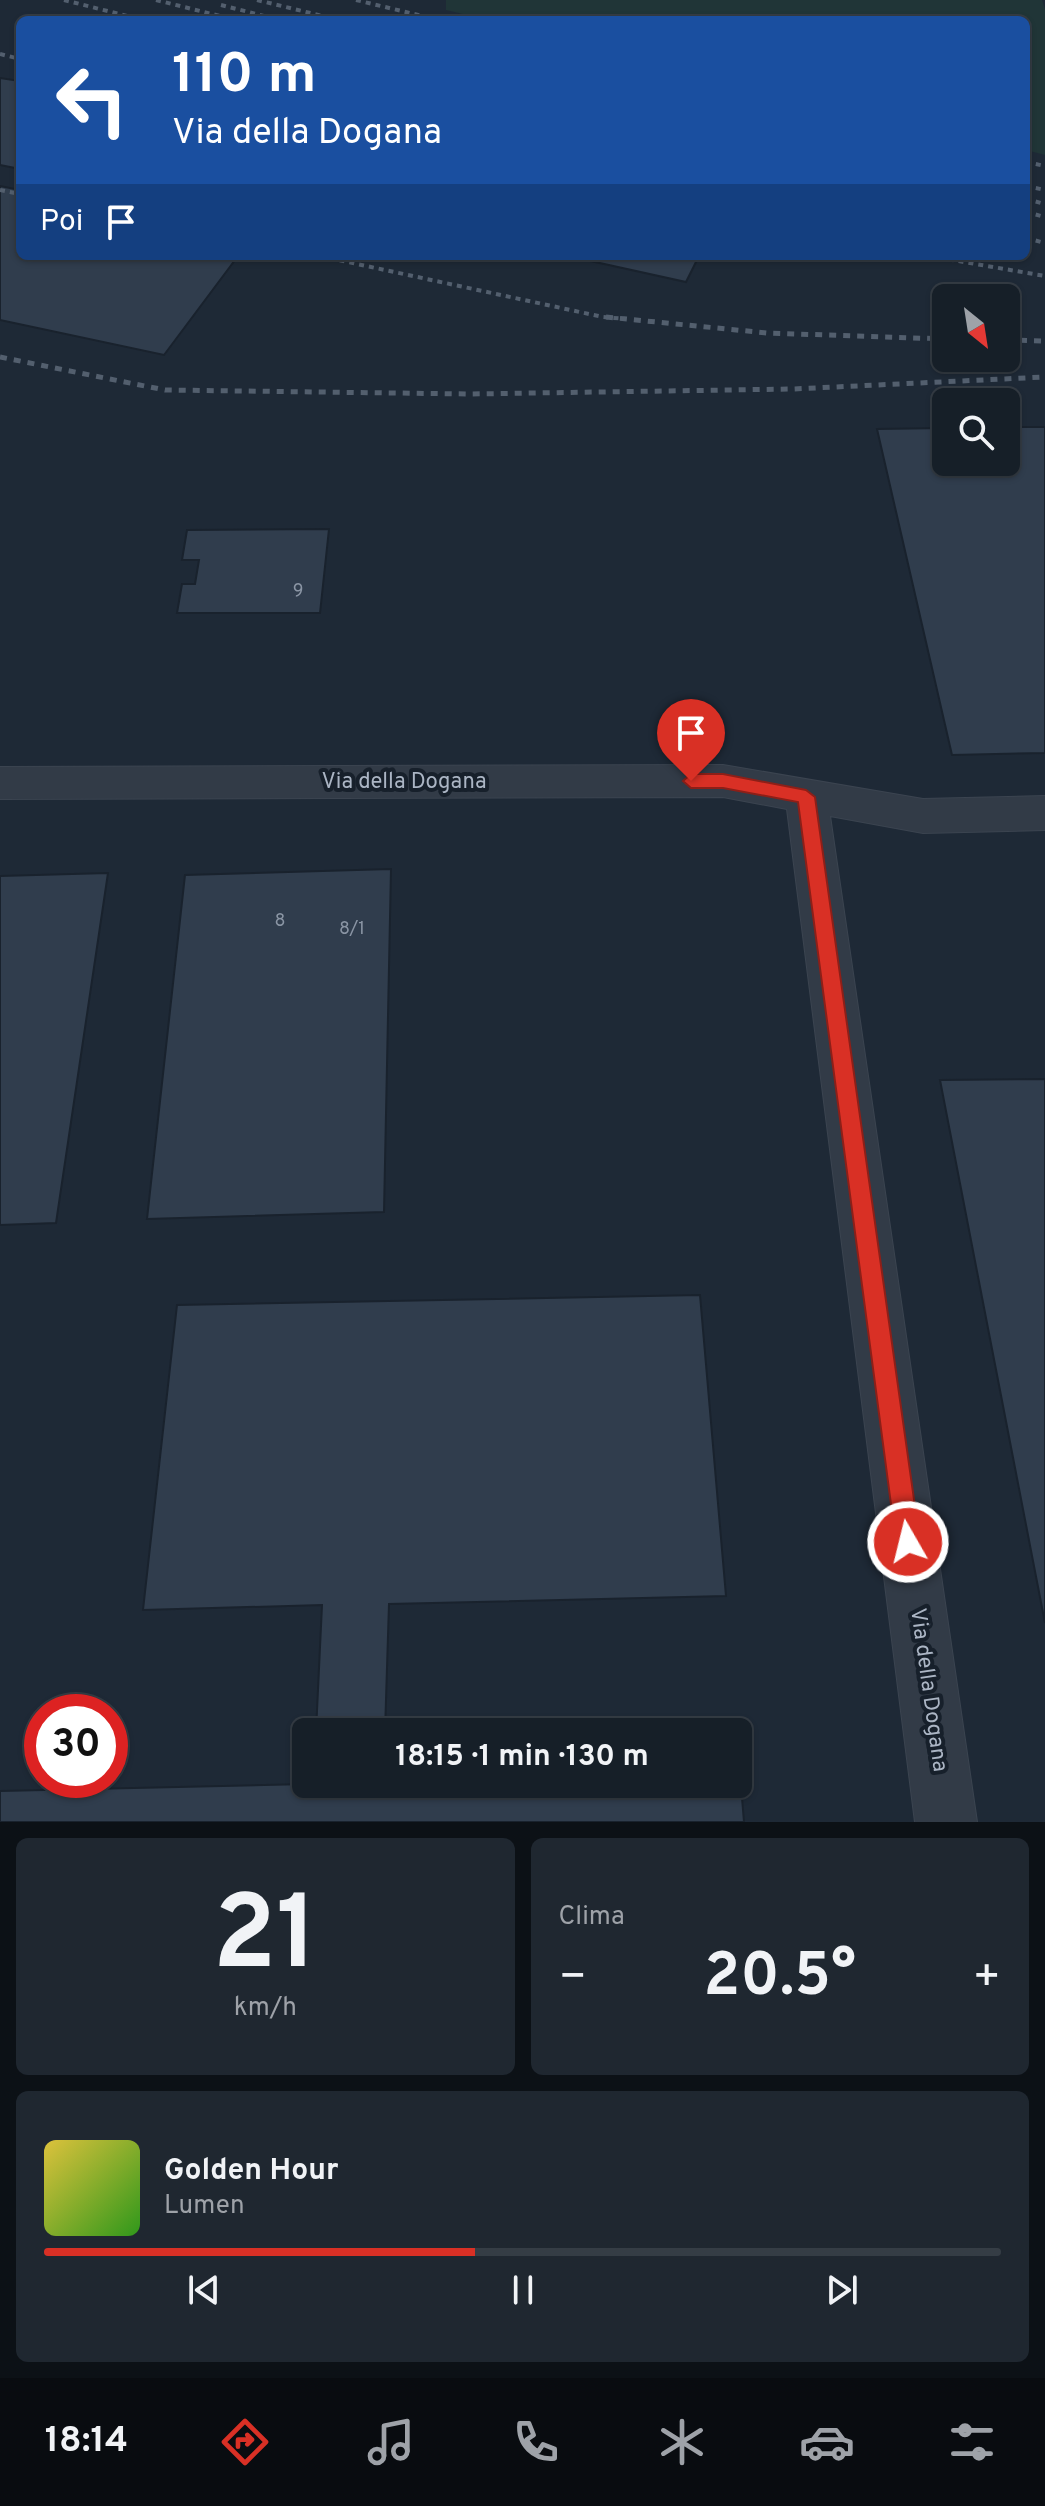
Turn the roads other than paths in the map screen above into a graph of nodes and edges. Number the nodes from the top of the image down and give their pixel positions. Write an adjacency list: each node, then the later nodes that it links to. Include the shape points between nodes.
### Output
1 (0, 783): 2 (street, Via della Dogana, via 723,781)
2 (806, 797): 3 (street, Via della Dogana, via 923,816); 4 (street, Via della Dogana)
3 (1045, 813)
4 (946, 1822)

